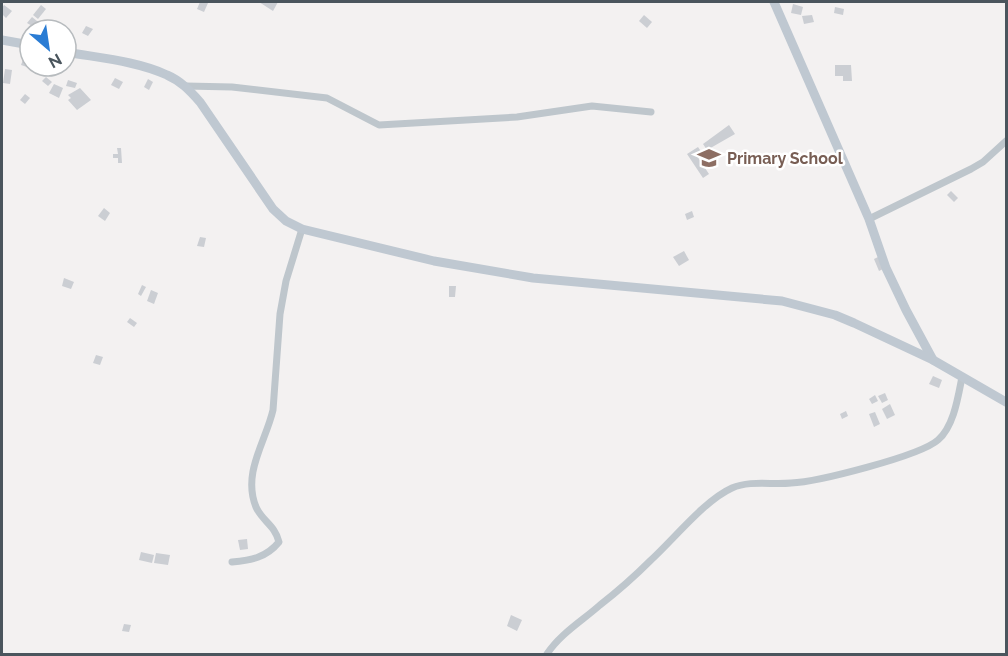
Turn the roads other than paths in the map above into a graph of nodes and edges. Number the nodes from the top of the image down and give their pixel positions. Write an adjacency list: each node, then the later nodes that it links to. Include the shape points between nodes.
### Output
1 (774, 2): 8 (main road)
2 (2, 40): 3 (main road)
3 (18, 43)
4 (78, 54): 5 (main road, via 141,66)
5 (186, 86): 6 (street, via 327,98 379,125 517,117 592,106); 9 (main road, via 273,209)
6 (651, 112)
7 (1006, 141): 8 (street, via 971,169)
8 (869, 219): 10 (main road, via 886,268)
9 (302, 229): 10 (main road, via 434,261 532,278 782,301 836,315); 13 (street, via 285,281 270,425 254,462 256,507 276,531 279,542 272,551 255,559)
10 (933, 360): 11 (main road)
11 (962, 377): 12 (main road); 14 (street, via 947,429 938,440 921,450 833,476 794,483 750,483 716,497)
12 (1006, 402)
13 (232, 562)
14 (547, 654)

